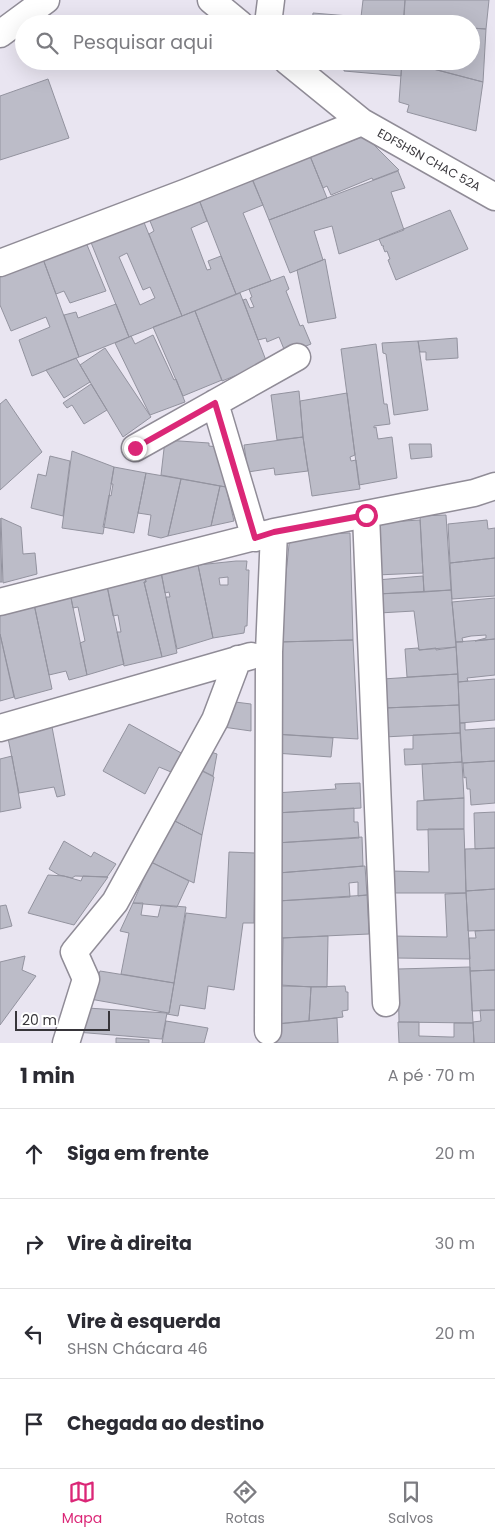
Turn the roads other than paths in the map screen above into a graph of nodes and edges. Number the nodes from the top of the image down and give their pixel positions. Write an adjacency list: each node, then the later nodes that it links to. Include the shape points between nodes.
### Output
1 (46, 0): 4 (street)
2 (211, 0): 5 (street)
3 (271, 0): 6 (street)
4 (26, 15)
5 (229, 15)
6 (269, 15)
7 (15, 23): 8 (street)
8 (0, 34)
9 (297, 70): 10 (street, EDFSHSN CHAC 52A)
10 (362, 122): 11 (street, EDFSHSN CHAC 52A); 12 (street)
11 (495, 197)
12 (0, 263)
13 (297, 357): 14 (street)
14 (215, 403): 15 (street); 18 (street)
15 (135, 448)
16 (495, 486): 17 (street)
17 (366, 515): 18 (street); 23 (street)
18 (264, 535): 19 (street); 20 (street)
19 (0, 602)
20 (269, 652): 21 (street); 24 (street)
21 (238, 659): 22 (street); 25 (street, via 215,720 115,902 74,952 86,979)
22 (0, 728)
23 (386, 1002)
24 (268, 1031)
25 (66, 1043)

